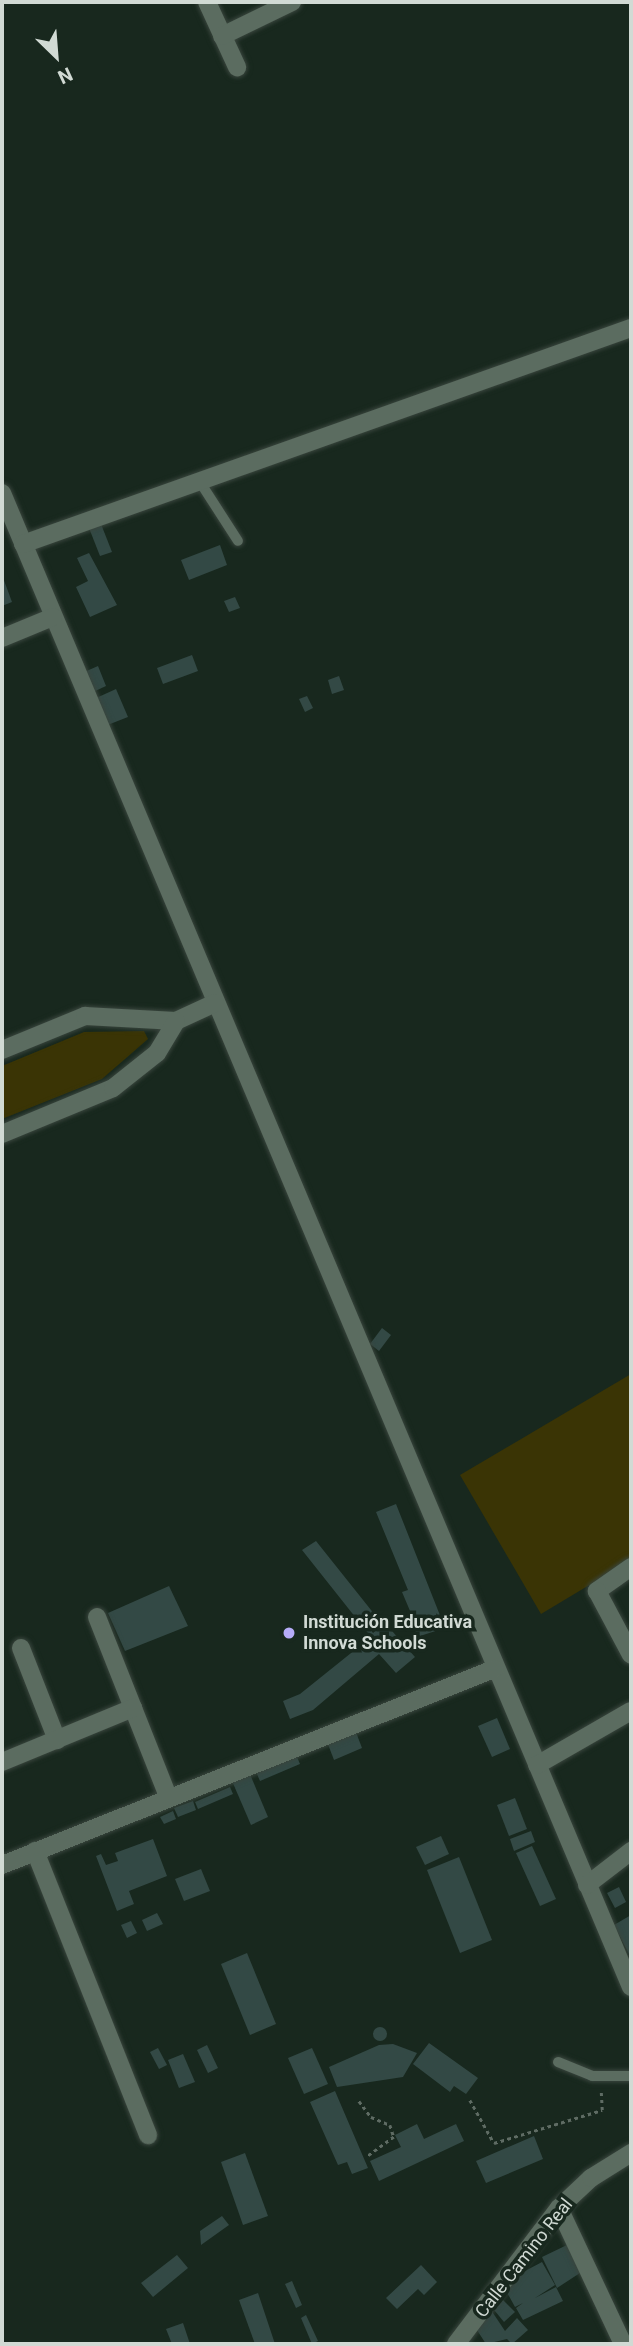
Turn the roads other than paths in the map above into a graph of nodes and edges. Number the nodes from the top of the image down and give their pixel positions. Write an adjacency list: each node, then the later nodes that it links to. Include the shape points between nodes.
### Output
1 (207, 2): 3 (street)
2 (292, 2): 3 (street)
3 (222, 36): 4 (street)
4 (237, 67)
5 (631, 328): 6 (street)
6 (200, 482): 8 (lane); 9 (street)
7 (2, 493): 9 (street)
8 (238, 541)
9 (23, 544): 10 (street)
10 (52, 617): 11 (street); 12 (street)
11 (2, 638)
12 (215, 1003): 13 (street); 20 (street)
13 (176, 1021): 14 (street, via 85,1016); 15 (street, via 157,1053 113,1088)
14 (2, 1050)
15 (2, 1134)
16 (631, 1567): 19 (street, via 597,1591)
17 (97, 1617): 21 (street)
18 (21, 1648): 23 (street)
19 (631, 1655)
20 (495, 1669): 25 (street); 26 (street)
21 (133, 1708): 23 (street); 26 (street)
22 (631, 1710): 25 (street)
23 (57, 1740): 24 (street)
24 (2, 1762)
25 (537, 1766): 30 (street)
26 (168, 1796): 27 (street)
27 (34, 1851): 29 (street); 34 (street)
28 (631, 1851): 30 (street)
29 (2, 1865)
30 (587, 1885): 31 (street)
31 (631, 1987)
32 (558, 2062): 33 (lane, via 603,2078)
33 (631, 2076)
34 (148, 2135)
35 (631, 2153): 36 (street, Calle Camino Real, via 591,2178)
36 (559, 2208): 37 (street, Calle Camino Real); 38 (street)
37 (456, 2344)
38 (624, 2344)

